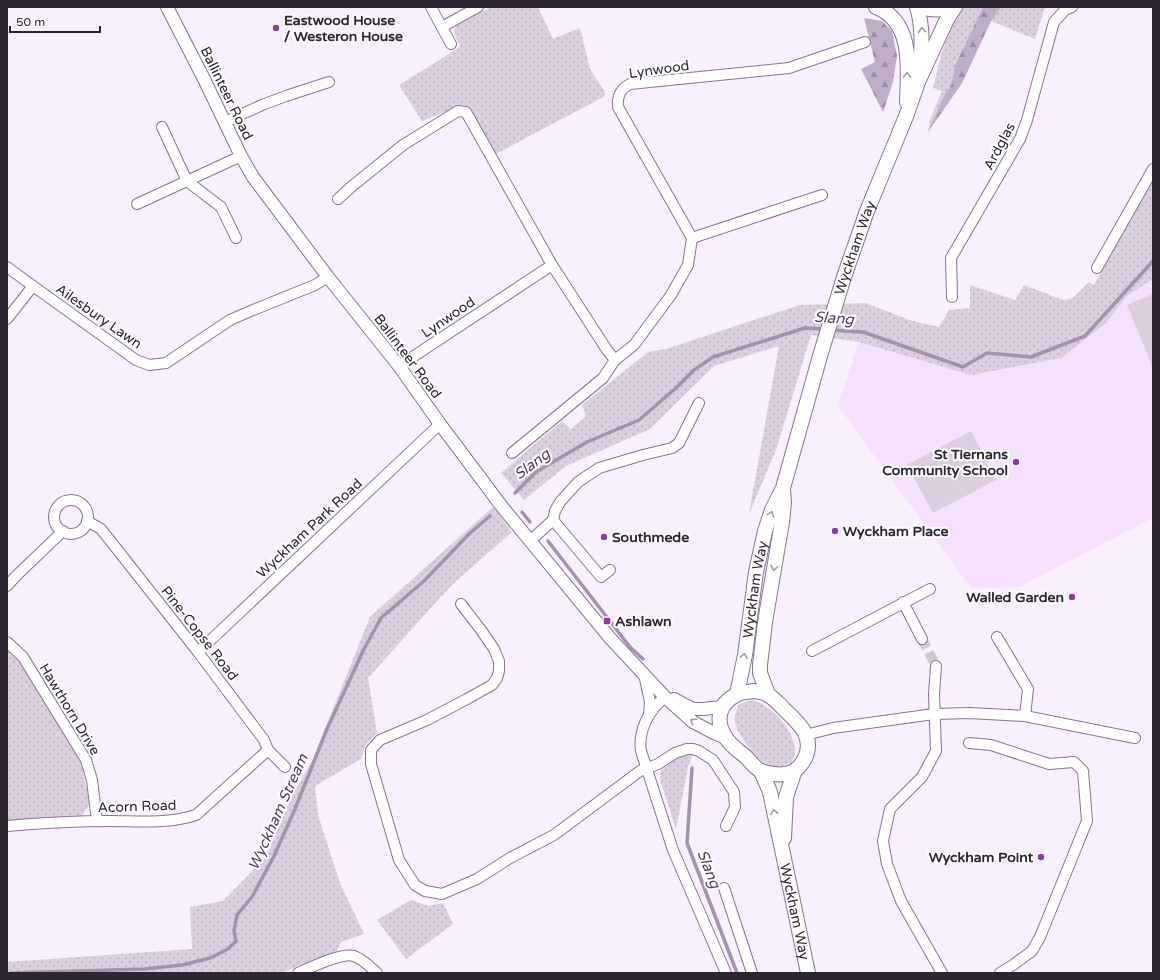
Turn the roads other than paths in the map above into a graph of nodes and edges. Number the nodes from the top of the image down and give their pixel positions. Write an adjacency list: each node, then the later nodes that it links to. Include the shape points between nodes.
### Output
1 (166, 7): 16 (street, Ballinteer Road)
2 (431, 7): 10 (street)
3 (478, 7): 10 (street)
4 (876, 7): 15 (main road, one-way to 4, via 908,63 903,35 891,16)
5 (917, 7): 14 (main road, Wyckham Way, one-way to 5, via 922,34)
6 (921, 7): 7 (main road, via 932,10)
7 (950, 7)
8 (955, 7): 14 (main road, Wyckham Way)
9 (1072, 7): 31 (street, Ardglas, via 1065,10 1054,22 1020,139 951,258)
10 (442, 27): 12 (street)
11 (865, 42): 25 (street, Lynwood, via 789,68 630,84 624,88 617,100 618,107)
12 (451, 44)
13 (329, 82): 16 (street, via 280,98)
14 (918, 82): 15 (main road, Wyckham Way)
15 (907, 114): 38 (main road, Wyckham Way, via 867,211 844,277)
16 (224, 122): 18 (street, Ballinteer Road)
17 (162, 128): 20 (street)
18 (241, 156): 20 (street); 29 (street, Ballinteer Road, via 252,177)
19 (1153, 169): 28 (street)
20 (186, 181): 23 (street); 24 (street, via 221,207)
21 (822, 196): 25 (street)
22 (338, 199): 26 (street, via 403,145 458,111 466,112)
23 (137, 204)
24 (236, 238)
25 (692, 238): 33 (street, via 688,265 671,295 634,345)
26 (552, 265): 33 (street); 34 (street, Lynwood)
27 (7, 267): 30 (street, Ailesbury Lawn)
28 (1097, 268)
29 (328, 277): 30 (street, Ailesbury Lawn, via 315,285 230,320 166,363 150,365 136,360); 34 (street, Ballinteer Road)
30 (33, 286): 32 (street)
31 (952, 297)
32 (7, 319)
33 (615, 360): 37 (street, via 603,378)
34 (399, 366): 36 (street, Ballinteer Road)
35 (698, 403): 39 (street, via 679,443 672,448 599,468 578,482 560,502)
36 (440, 424): 42 (street, Ballinteer Road); 52 (street, Wyckham Park Road)
37 (512, 453)
38 (783, 488): 55 (main road, Wyckham Way, one-way to 38, via 765,531); 56 (main road, Wyckham Way, one-way to 56, via 782,522 760,665 760,673)
39 (553, 520): 42 (street); 43 (street, via 601,577)
40 (87, 521): 41 (street, via 77,532); 41 (street, via 88,516 83,505 72,500 64,502 55,513 54,519); 52 (street, Pine-Copse Road, via 101,529)
41 (63, 531): 44 (street)
42 (530, 540): 54 (street, Ballinteer Road, via 610,638)
43 (610, 570)
44 (7, 586)
45 (930, 589): 46 (street)
46 (902, 602): 49 (street); 51 (street)
47 (461, 604): 68 (street, via 494,649 499,661 497,678 492,685 467,699 380,740 371,750 371,764 399,860 415,885 425,891 442,894 476,879 554,835)
48 (997, 637): 61 (street, via 1028,689)
49 (922, 639)
50 (7, 642): 71 (street, Hawthorn Drive, via 23,657 86,760 92,780)
51 (812, 651)
52 (198, 652): 66 (street, Pine-Copse Road, via 264,740)
53 (936, 666): 59 (street)
54 (644, 674): 57 (street, Ballinteer Road); 60 (street, via 650,702)
55 (737, 694): 56 (main road, via 754,691); 58 (main road)
56 (768, 694): 62 (main road, via 798,722)
57 (665, 697): 58 (street, Ballinteer Road, via 693,709); 60 (street); 63 (street, Ballinteer Road, one-way to 57, via 693,722)
58 (722, 707): 63 (main road, via 719,714 720,723)
59 (934, 714): 61 (street); 62 (street, via 833,728); 81 (street, via 936,751 922,776 890,809 883,841 887,864 901,901)
60 (649, 715): 68 (street, via 640,743)
61 (1025, 716): 64 (street)
62 (806, 735): 69 (main road, via 809,747 806,757 800,767)
63 (726, 738): 70 (main road)
64 (1136, 738)
65 (969, 743): 82 (street, via 991,745 1049,764 1074,762 1083,771 1087,821 1045,926 1032,951)
66 (268, 750): 67 (street, Pine-Copse Road); 71 (street, Acorn Road, via 196,815 184,819)
67 (285, 768)
68 (646, 768): 73 (street, via 687,749 698,751 713,760 734,792 735,808); 78 (street, via 674,850)
69 (794, 770): 70 (main road, via 778,775); 74 (main road, Wyckham Way, via 786,797)
70 (761, 771): 74 (main road, Wyckham Way, one-way to 70, via 770,792)
71 (97, 821): 72 (street, Acorn Road)
72 (7, 826)
73 (726, 826)
74 (783, 850): 80 (main road, Wyckham Way)
75 (724, 888): 79 (street)
76 (298, 973): 77 (street, via 328,961 354,955)
77 (377, 973)
78 (726, 973)
79 (752, 973)
80 (808, 973)
81 (942, 973)
82 (1000, 973)

